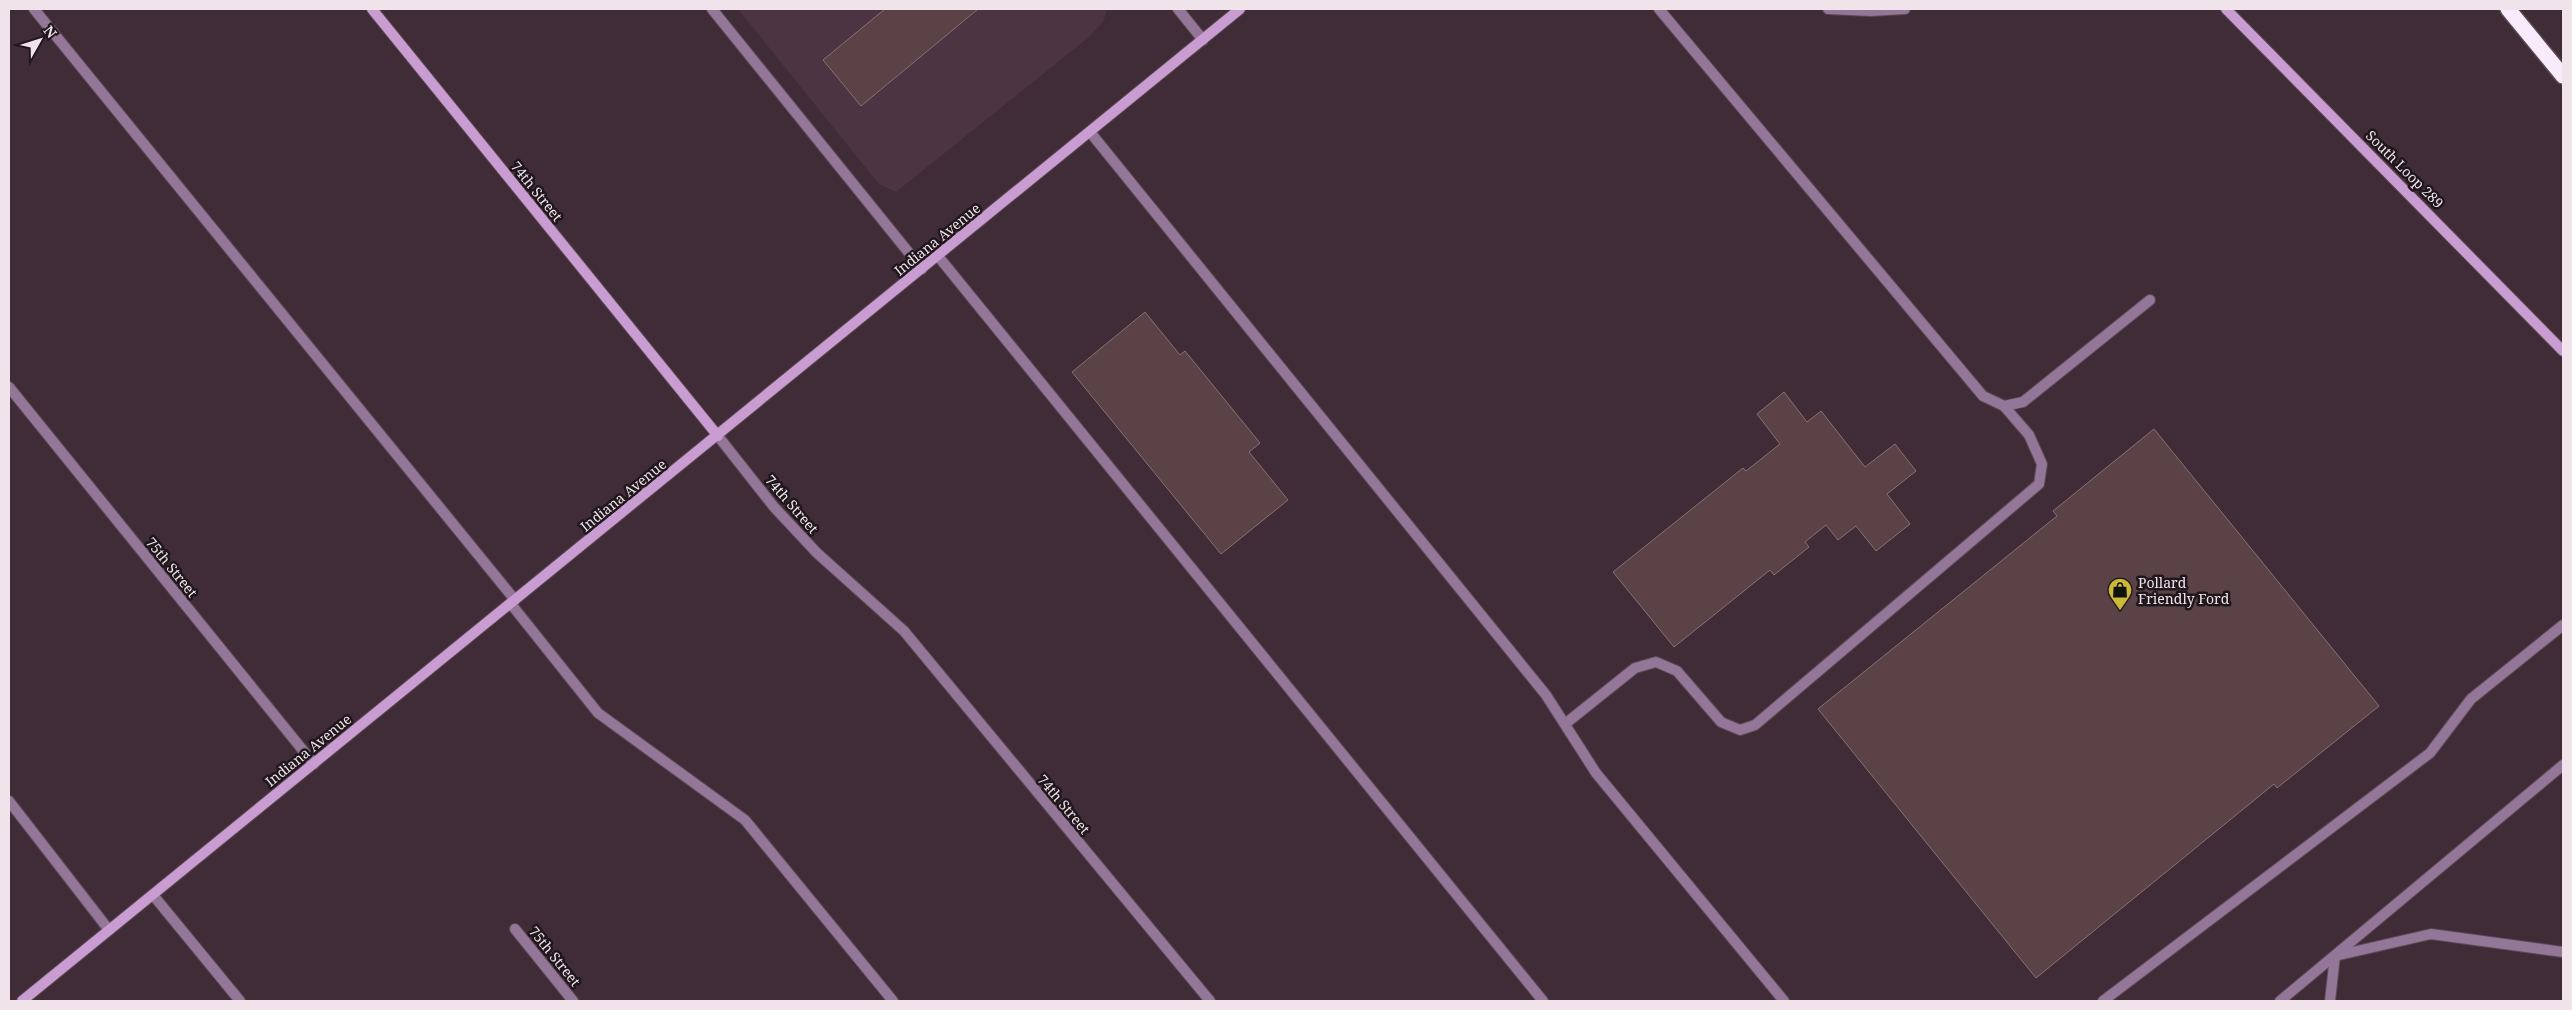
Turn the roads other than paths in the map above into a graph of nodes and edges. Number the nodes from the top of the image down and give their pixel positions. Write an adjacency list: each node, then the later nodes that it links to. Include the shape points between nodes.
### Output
1 (34, 9): 21 (street)
2 (372, 9): 20 (main road, 74th Street)
3 (712, 9): 15 (street)
4 (1178, 9): 11 (street)
5 (1240, 9): 11 (main road, Indiana Avenue)
6 (1659, 9): 19 (street, via 1983,396)
7 (1828, 9): 8 (street)
8 (1905, 9)
9 (2226, 9): 17 (main road, South Loop 289)
10 (2508, 9): 12 (highway)
11 (1203, 40): 13 (main road, Indiana Avenue)
12 (2563, 76)
13 (1090, 132): 14 (main road, Indiana Avenue); 23 (street, via 1478,610)
14 (938, 256): 15 (main road, Indiana Avenue); 37 (street)
15 (922, 269): 20 (main road, Indiana Avenue)
16 (2150, 300): 19 (street, via 2023,402)
17 (2563, 350)
18 (9, 387): 24 (street, 75th Street)
19 (2004, 406): 23 (street, via 2029,435 2042,464 2039,484 1755,725 1740,730 1721,722 1677,671 1656,662 1636,668)
20 (718, 436): 21 (main road, Indiana Avenue); 36 (street, 74th Street, via 774,507 817,553 904,631)
21 (513, 602): 24 (main road, Indiana Avenue); 35 (street, via 598,713 745,820)
22 (2563, 624): 39 (street, via 2471,699 2430,753)
23 (1565, 724): 38 (street, via 1596,773)
24 (314, 764): 27 (main road, Indiana Avenue)
25 (2563, 765): 31 (street)
26 (9, 801): 29 (street)
27 (153, 895): 29 (main road, Indiana Avenue); 33 (street)
28 (514, 929): 34 (street, 75th Street)
29 (109, 930): 32 (main road, Indiana Avenue)
30 (2563, 952): 31 (street, via 2431,934)
31 (2335, 956): 40 (street); 41 (street)
32 (22, 1001)
33 (240, 1001)
34 (573, 1001)
35 (892, 1001)
36 (1210, 1001)
37 (1543, 1001)
38 (1784, 1001)
39 (2103, 1001)
40 (2280, 1001)
41 (2330, 1001)

